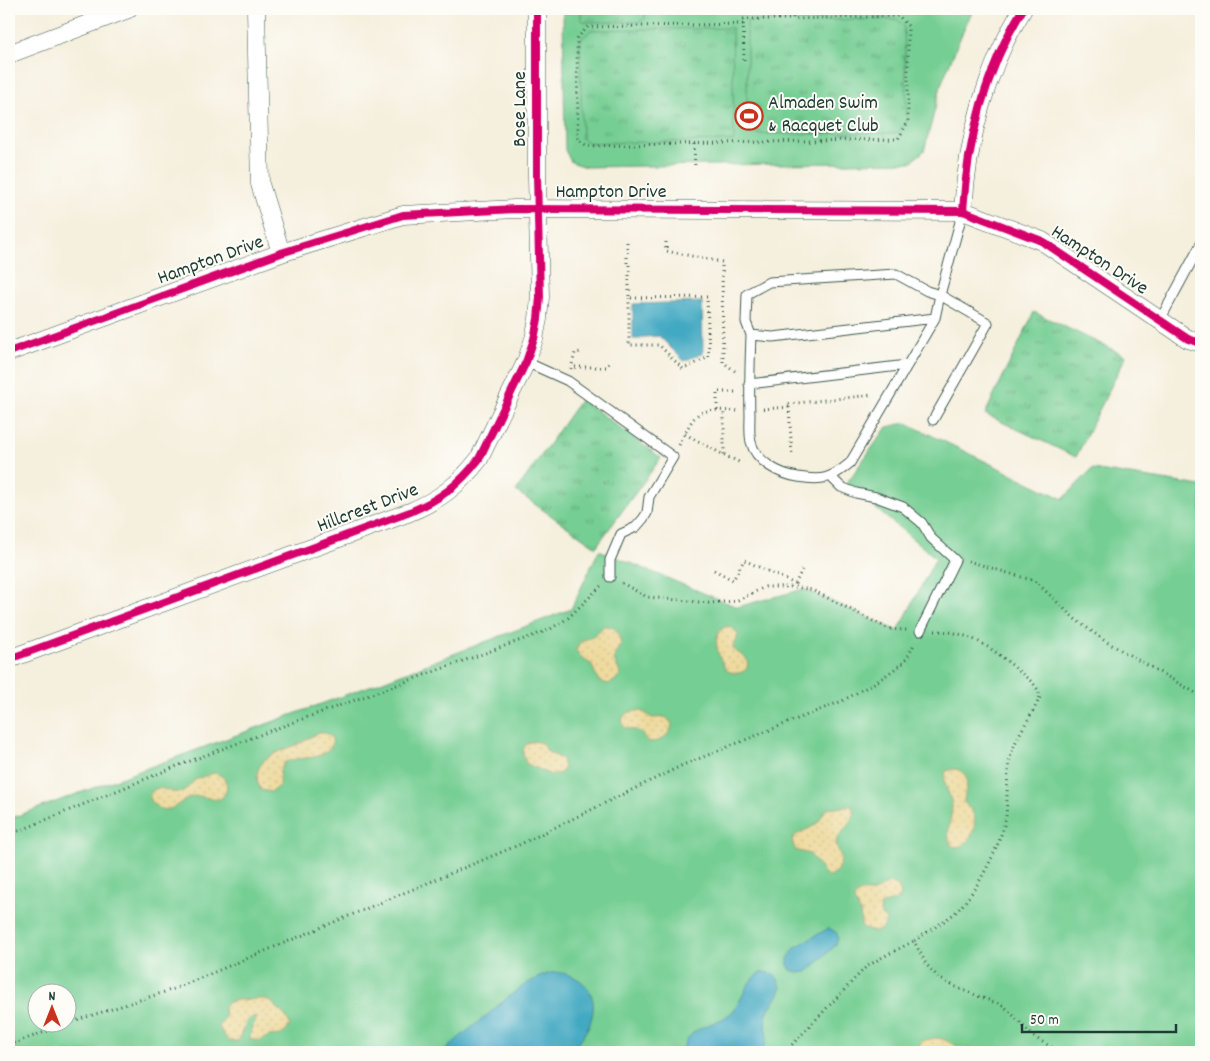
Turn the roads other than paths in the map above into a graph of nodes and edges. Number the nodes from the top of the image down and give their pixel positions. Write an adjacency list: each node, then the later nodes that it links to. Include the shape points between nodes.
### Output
1 (128, 9): 5 (street)
2 (256, 9): 9 (street, via 260,184)
3 (537, 9): 6 (street, Bose Lane)
4 (1023, 9): 7 (street, via 990,77 974,130 964,180)
5 (9, 53)
6 (538, 209): 7 (street, Hampton Drive); 9 (street, Hampton Drive, via 403,215); 16 (street, Hillcrest Drive, via 540,298 534,339)
7 (963, 211): 10 (lane); 12 (street, Hampton Drive, via 1042,242)
8 (1201, 244): 12 (lane)
9 (281, 253): 15 (street, Hampton Drive)
10 (940, 295): 11 (lane); 13 (lane, via 896,274 770,282 746,294 746,322); 19 (lane, via 988,323)
11 (935, 318): 13 (lane, via 773,337); 17 (lane)
12 (1160, 320): 14 (street, Hampton Drive, via 1188,339)
13 (751, 335): 18 (lane)
14 (1201, 343)
15 (9, 352)
16 (526, 362): 21 (lane, via 576,387 673,457 649,497 647,513 636,526 622,534 610,560); 23 (street, Hillcrest Drive, via 479,459 458,483 430,504)
17 (907, 365): 18 (lane); 20 (lane, via 850,463)
18 (749, 384): 20 (lane, via 751,442 758,456 771,467 795,476 818,480)
19 (933, 420)
20 (830, 476): 22 (lane, via 841,487 856,494 876,496 903,507 955,560)
21 (610, 577)
22 (920, 631)
23 (9, 659)

